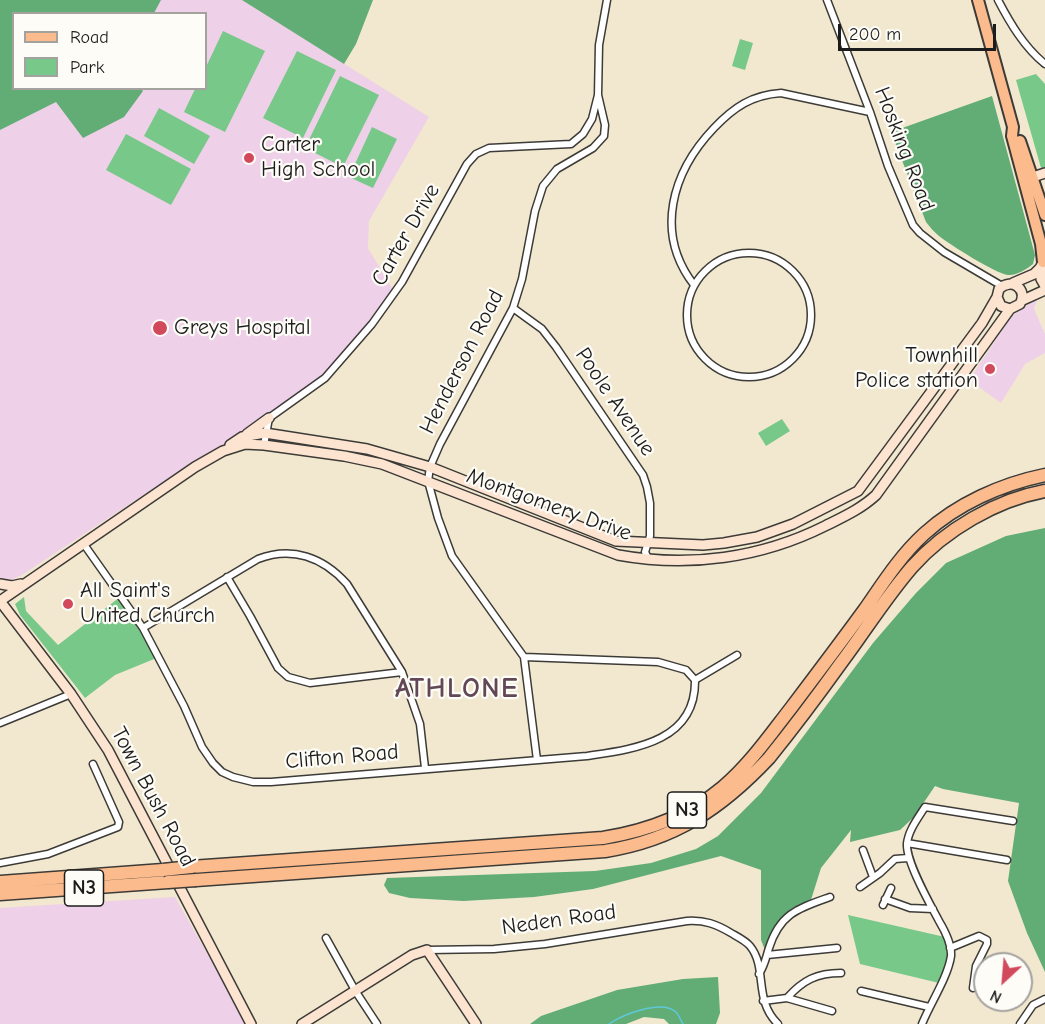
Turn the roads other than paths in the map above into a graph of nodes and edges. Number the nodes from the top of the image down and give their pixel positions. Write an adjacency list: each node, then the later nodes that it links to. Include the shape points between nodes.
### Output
1 (607, 0): 6 (street, via 599,45)
2 (827, 0): 7 (street, Hosking Road)
3 (978, 0): 11 (main road, via 1012,136)
4 (998, 0): 5 (street, via 1031,52)
5 (1045, 64)
6 (598, 95): 8 (street); 9 (street)
7 (870, 112): 15 (street, via 774,93 742,102 720,122 692,155 674,198 672,233 676,252); 17 (street, Hosking Road, via 913,225 944,252 989,279)
8 (592, 119): 9 (street); 23 (street, Carter Drive, via 584,134 571,144 489,148 476,154 402,282 372,324 326,378)
9 (605, 125): 19 (street, Henderson Road, via 604,136 597,145 558,169 543,186)
10 (1045, 173): 11 (street)
11 (1028, 179): 12 (main road); 13 (main road)
12 (1045, 215)
13 (1043, 263): 14 (street, via 1034,274); 16 (street, via 1041,279)
14 (1013, 283): 17 (street); 18 (street, via 1020,288)
15 (694, 285): 15 (street, via 712,265 735,254 774,257 802,282 810,316 806,340 792,360 771,374 756,377 727,373 704,359 690,335 687,310)
16 (1045, 288): 18 (street)
17 (999, 292): 20 (street, via 1001,306); 21 (street, Montgomery Drive)
18 (1023, 300): 20 (street)
19 (513, 308): 32 (street, Henderson Road); 43 (street, Poole Avenue, via 542,329 634,461 647,487)
20 (1010, 309): 22 (street, Montgomery Drive)
21 (963, 347): 22 (street); 38 (street, Montgomery Drive, via 858,492)
22 (976, 357): 40 (street, Montgomery Drive, via 876,495)
23 (269, 418): 24 (street); 25 (street)
24 (265, 433): 25 (street, Montgomery Drive); 26 (street); 27 (street, Montgomery Drive)
25 (242, 437): 29 (street, Montgomery Drive)
26 (264, 445): 29 (street, Montgomery Drive, via 240,445); 30 (street, Montgomery Drive)
27 (344, 446): 28 (street, Montgomery Drive); 30 (street)
28 (357, 447): 31 (street); 32 (street, Montgomery Drive)
29 (223, 452): 42 (street, Montgomery Drive)
30 (344, 456): 31 (street, Montgomery Drive)
31 (356, 459): 34 (street, Montgomery Drive)
32 (430, 467): 34 (street, Henderson Road); 36 (street, Montgomery Drive)
33 (1045, 475): 64 (highway, N3, bridge, via 986,494 924,534 893,569 750,759 724,786 676,816 639,831 603,838 191,867)
34 (428, 481): 37 (street, Montgomery Drive); 50 (street, via 452,556)
35 (1045, 491): 64 (highway, N3, bridge, via 993,509 930,550 888,597 769,758 720,804 677,830 624,848 596,852 196,880)
36 (531, 508): 37 (street); 43 (street, Montgomery Drive, via 607,539)
37 (526, 519): 43 (street, Montgomery Drive, via 609,552)
38 (803, 520): 39 (street, Montgomery Drive); 40 (street)
39 (793, 524): 41 (street); 43 (street, Montgomery Drive, via 757,537)
40 (811, 533): 41 (street, Montgomery Drive)
41 (800, 539): 43 (street, Montgomery Drive, via 727,558)
42 (83, 543): 46 (street, Montgomery Drive); 48 (street, Clifton Road)
43 (652, 549)
44 (227, 577): 48 (street); 51 (street, via 278,668 288,677 310,683); 51 (street, via 274,553 288,552 328,567 347,584)
45 (0, 584): 46 (street)
46 (23, 584): 47 (street, Montgomery Drive)
47 (0, 601): 53 (street, Town Bush Road)
48 (143, 628): 57 (street, Clifton Road, via 202,747 213,763 228,774 253,782)
49 (737, 655): 52 (street)
50 (524, 657): 52 (street, via 658,662 686,670); 55 (street)
51 (402, 672): 57 (street, via 420,724)
52 (695, 680): 55 (street, Clifton Road, via 688,714 657,740 627,750)
53 (71, 694): 54 (street); 87 (street, Town Bush Road, via 108,750)
54 (0, 723)
55 (537, 760): 57 (street, Clifton Road)
56 (93, 764): 63 (street, via 118,827 48,854)
57 (425, 768)
58 (1013, 821): 59 (street, via 925,807)
59 (907, 843): 61 (street); 62 (street)
60 (863, 850): 65 (street)
61 (908, 858): 65 (street, via 895,859); 71 (street)
62 (1007, 860)
63 (0, 863)
64 (166, 876): 66 (highway, N3); 69 (highway, N3)
65 (873, 877): 67 (street)
66 (0, 882)
67 (860, 887)
68 (891, 888): 71 (street, via 884,902)
69 (0, 894)
70 (830, 897): 77 (street, via 787,916 777,927)
71 (933, 909): 74 (street)
72 (326, 938): 81 (street)
73 (837, 948): 77 (street)
74 (950, 948): 76 (street, via 979,936 987,940); 85 (street, via 945,973)
75 (427, 950): 79 (street, Neden Road, via 545,944 705,921 751,947); 81 (street, Neden Road, via 412,955); 90 (street)
76 (983, 952)
77 (767, 956): 79 (street)
78 (841, 973): 82 (street, via 808,978)
79 (759, 974): 84 (street, Neden Road)
80 (861, 990): 85 (street)
81 (356, 992): 88 (street, Neden Road); 89 (street)
82 (788, 998): 84 (street); 86 (street)
83 (1045, 999): 93 (street, via 1033,1005)
84 (763, 1001): 91 (street, Neden Road)
85 (929, 1007): 92 (street)
86 (832, 1011)
87 (250, 1024)
88 (302, 1024)
89 (377, 1024)
90 (476, 1024)
91 (778, 1024)
92 (922, 1024)
93 (1020, 1024)

